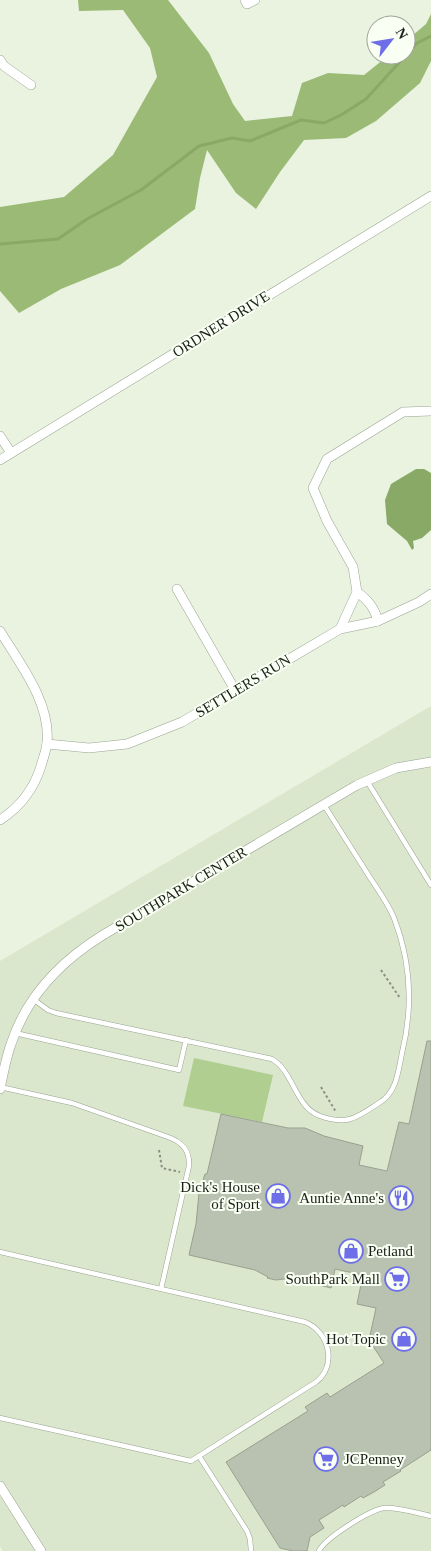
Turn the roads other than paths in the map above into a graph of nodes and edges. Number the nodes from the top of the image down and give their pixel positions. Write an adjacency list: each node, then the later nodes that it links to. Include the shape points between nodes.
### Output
1 (0, 60): 2 (street)
2 (31, 86)
3 (431, 196): 6 (street, ORDNER DRIVE)
4 (431, 412): 9 (street, via 403,412 327,459 312,488 353,567)
5 (0, 436): 6 (street)
6 (11, 453): 7 (street, ORDNER DRIVE)
7 (0, 460)
8 (177, 589): 14 (street)
9 (357, 592): 11 (street, via 371,604); 12 (street)
10 (431, 594): 11 (street, SETTLERS RUN)
11 (378, 621): 12 (street, SETTLERS RUN)
12 (340, 629): 14 (street, SETTLERS RUN)
13 (0, 631): 15 (street, via 42,707)
14 (235, 690): 15 (street, SETTLERS RUN, via 182,722 127,744 90,748)
15 (46, 744): 19 (street, via 32,787 24,800)
16 (431, 762): 17 (street, SOUTHPARK CENTER, via 396,768)
17 (366, 781): 18 (street, SOUTHPARK CENTER); 20 (lane)
18 (324, 804): 21 (street, SOUTHPARK CENTER, via 82,949 51,976); 23 (lane, via 389,909 402,947 409,980 409,1016 393,1089 383,1101 351,1120 323,1117 308,1109 281,1067 272,1059)
19 (0, 820)
20 (431, 885)
21 (33, 999): 22 (street, SOUTHPARK CENTER); 23 (lane, via 56,1013)
22 (15, 1033): 23 (lane, via 179,1070); 24 (street, SOUTHPARK CENTER)
23 (186, 1040)
24 (0, 1088): 26 (lane, via 72,1104 175,1139 185,1147 189,1166)
25 (0, 1252): 26 (lane)
26 (161, 1289): 28 (lane, via 306,1322 318,1331 329,1352 328,1368 319,1380)
27 (0, 1418): 28 (lane, via 191,1461)
28 (199, 1456): 32 (lane, via 246,1531)
29 (0, 1486): 31 (street)
30 (431, 1516): 33 (lane, via 394,1508 378,1510 328,1539)
31 (41, 1551)
32 (251, 1551)
33 (319, 1551)

